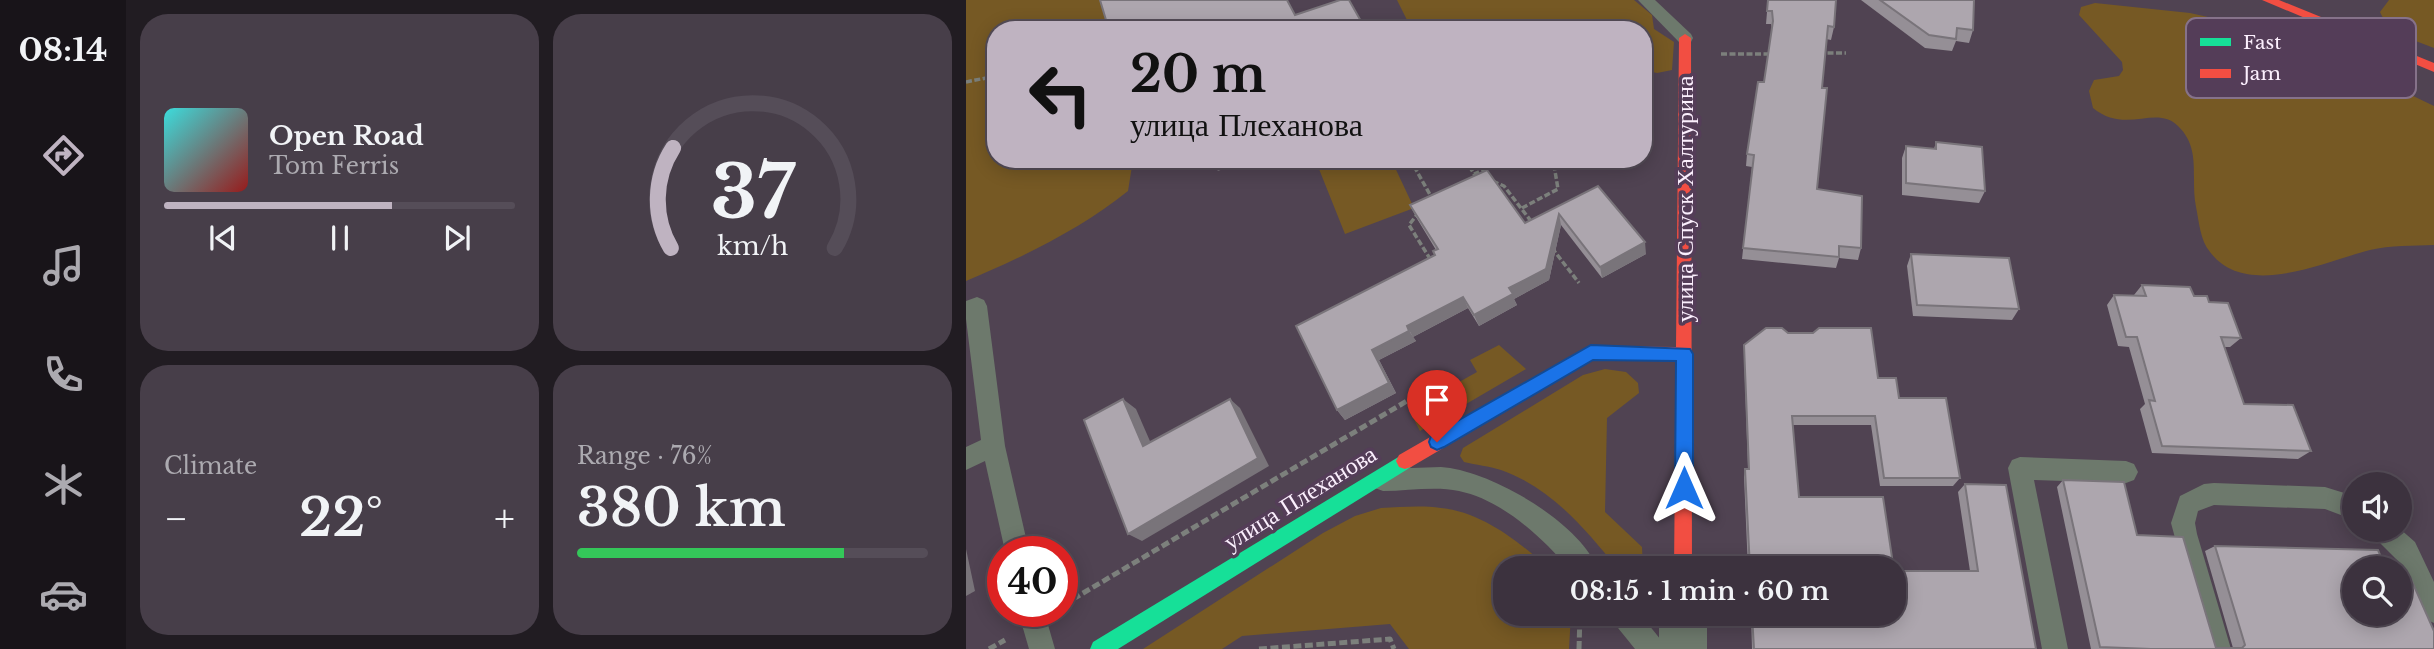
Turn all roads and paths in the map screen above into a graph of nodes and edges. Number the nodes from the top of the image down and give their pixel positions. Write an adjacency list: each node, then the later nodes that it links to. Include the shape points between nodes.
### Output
1 (1646, 0): 4 (lane)
2 (2268, 0): 3 (street)
3 (2312, 18)
4 (1685, 46): 7 (path); 23 (street, улица Спуск Халтурина)
5 (1819, 53): 6 (path)
6 (1846, 53)
7 (1779, 54)
8 (2416, 61): 9 (street)
9 (2434, 68)
10 (987, 78): 11 (path)
11 (966, 82)
12 (1415, 168): 20 (path, via 1435,204 1417,212 1409,225)
13 (1471, 168): 15 (path, via 1474,174 1483,170)
14 (1554, 168): 17 (path, via 1558,189)
15 (1490, 180): 16 (path); 17 (path, via 1504,186)
16 (1479, 185)
17 (1522, 208): 18 (path)
18 (1538, 230)
19 (1546, 240): 21 (path)
20 (1434, 266)
21 (1579, 283)
22 (966, 310): 25 (lane, via 977,306)
23 (1684, 354): 28 (street, улица Плеханова, via 1591,352); 33 (street, улица Спуск Халтурина)
24 (1444, 379): 34 (path)
25 (993, 446): 26 (lane); 30 (lane)
26 (966, 458)
27 (2126, 472): 47 (lane, via 2020,468)
28 (1372, 480): 32 (lane, via 1459,480 1495,494 1533,518); 41 (street, улица Плеханова)
29 (2342, 502): 48 (lane, via 2214,494 2188,504 2185,534)
30 (1014, 536)
31 (2397, 542): 35 (lane, via 2406,551)
32 (1572, 556)
33 (1683, 556)
34 (1078, 596)
35 (2434, 610)
36 (1579, 626): 44 (path)
37 (1633, 626): 45 (lane)
38 (1683, 626): 46 (street)
39 (1036, 627): 40 (lane)
40 (1042, 649)
41 (1100, 649)
42 (1259, 649): 43 (path, via 1390,639)
43 (1394, 649)
44 (1578, 649)
45 (1651, 649)
46 (1683, 649)
47 (2055, 649)
48 (2218, 649)

